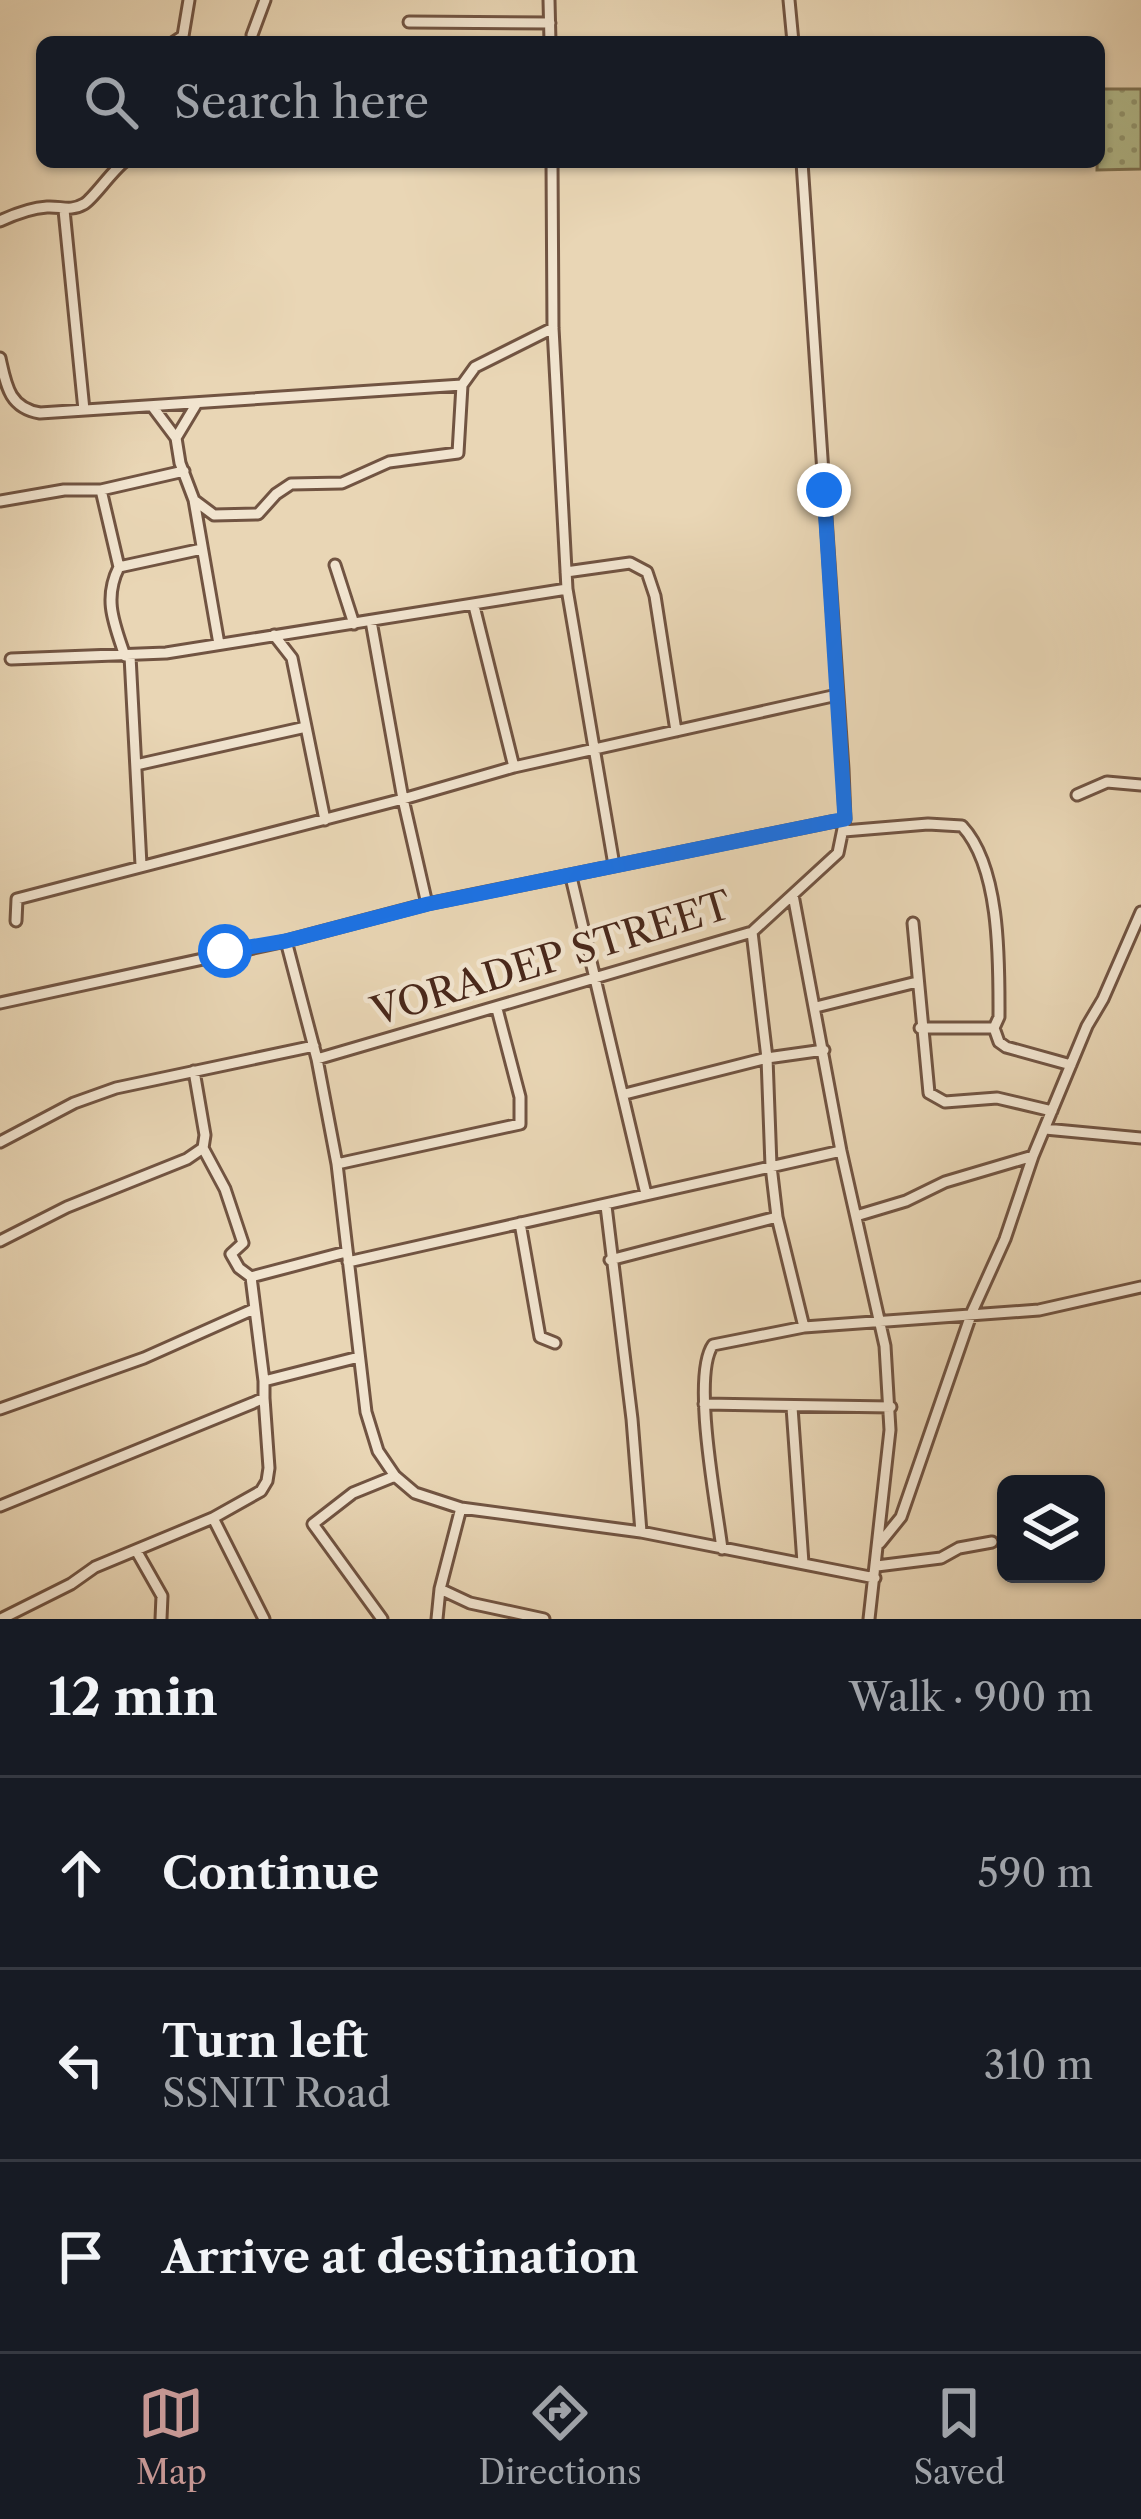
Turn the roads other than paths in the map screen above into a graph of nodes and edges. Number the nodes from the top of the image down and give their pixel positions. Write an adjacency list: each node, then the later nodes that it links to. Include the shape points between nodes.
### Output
1 (189, 0): 8 (street)
2 (265, 0): 7 (street)
3 (549, 0): 6 (street)
4 (789, 0): 10 (street)
5 (409, 22): 6 (street)
6 (550, 22): 9 (street)
7 (252, 35)
8 (183, 36)
9 (550, 36)
10 (792, 36)
11 (116, 168): 14 (street, via 88,202)
12 (552, 168): 16 (street)
13 (802, 168): 39 (street)
14 (64, 211): 15 (street, via 47,207); 21 (street)
15 (0, 221)
16 (553, 328): 18 (street, via 476,367); 30 (street)
17 (0, 358): 21 (street, via 21,408)
18 (462, 385): 19 (street); 25 (street, via 458,453 389,462 342,483 291,484 257,514 214,515)
19 (197, 403): 20 (street); 22 (street)
20 (152, 406): 21 (street); 22 (street)
21 (84, 410)
22 (176, 437): 23 (street)
23 (184, 471): 24 (street); 25 (street)
24 (101, 490): 26 (street); 29 (street)
25 (194, 500): 27 (street)
26 (0, 501)
27 (202, 549): 29 (street); 36 (street)
28 (334, 565): 34 (street)
29 (119, 567): 37 (street, via 109,602)
30 (566, 572): 31 (street); 41 (street, via 630,563 647,572)
31 (567, 589): 32 (street); 42 (street)
32 (475, 606): 33 (street); 44 (street)
33 (371, 621): 34 (street); 47 (street)
34 (354, 624): 35 (street)
35 (274, 635): 36 (street); 40 (street, via 290,652)
36 (219, 644): 37 (street)
37 (128, 656): 38 (street); 43 (street)
38 (11, 659)
39 (837, 695): 41 (street); 49 (street)
40 (306, 728): 43 (street); 48 (street)
41 (676, 730): 42 (street)
42 (594, 752): 44 (street); 51 (street)
43 (136, 765): 50 (street)
44 (514, 767): 47 (street)
45 (1141, 785): 46 (street, via 1107,782)
46 (1077, 795)
47 (403, 799): 48 (street); 54 (street)
48 (325, 820): 50 (street)
49 (845, 825): 51 (street); 53 (street, VORADEP STREET, via 838,853); 66 (street, via 962,826 969,834 999,932)
50 (142, 865): 56 (street, via 17,899)
51 (614, 866): 52 (street)
52 (572, 877): 54 (street); 60 (street)
53 (793, 896): 58 (street, VORADEP STREET); 63 (street)
54 (428, 904): 59 (street)
55 (1141, 912): 71 (street)
56 (16, 921)
57 (913, 923): 61 (street)
58 (752, 932): 60 (street, VORADEP STREET); 69 (street)
59 (286, 941): 62 (street); 67 (street)
60 (596, 980): 64 (street, VORADEP STREET); 73 (street)
61 (917, 982): 63 (street); 65 (street)
62 (0, 1004)
63 (816, 1007): 68 (street)
64 (497, 1009): 70 (street, VORADEP STREET); 81 (street, via 520,1124)
65 (920, 1028): 66 (street); 74 (street, via 929,1093 937,1099 997,1098)
66 (994, 1028): 71 (street, via 1006,1047)
67 (314, 1046): 70 (street); 72 (street)
68 (824, 1050): 69 (street); 79 (street)
69 (767, 1058): 73 (street); 82 (street)
70 (317, 1059): 81 (street)
71 (1071, 1065): 74 (street)
72 (194, 1071): 77 (street, via 74,1103); 78 (street)
73 (625, 1094): 83 (street)
74 (1052, 1111): 75 (street)
75 (1045, 1129): 76 (street); 80 (street)
76 (1141, 1138)
77 (0, 1142)
78 (203, 1148): 88 (street); 91 (street, via 240,1229 233,1261)
79 (841, 1150): 82 (street); 85 (street)
80 (1033, 1156): 85 (street); 94 (street)
81 (337, 1164): 89 (street)
82 (771, 1166): 83 (street); 86 (street)
83 (646, 1194): 84 (street)
84 (606, 1206): 87 (street); 90 (street)
85 (856, 1216): 95 (street)
86 (777, 1217): 90 (street); 96 (street)
87 (520, 1222): 89 (street); 97 (street, via 539,1337)
88 (0, 1241)
89 (347, 1257): 91 (street); 98 (street)
90 (610, 1260): 109 (street)
91 (251, 1277): 93 (street)
92 (1141, 1287): 94 (street, via 1039,1310)
93 (254, 1309): 99 (street); 104 (street)
94 (972, 1312): 95 (street); 111 (street, via 901,1517)
95 (880, 1324): 96 (street); 103 (street)
96 (804, 1327): 101 (street, via 713,1345)
97 (555, 1343)
98 (359, 1357): 99 (street); 105 (street, via 370,1433)
99 (264, 1381): 100 (street)
100 (264, 1398): 106 (street); 108 (street, via 268,1481)
101 (704, 1404): 102 (street); 112 (street)
102 (792, 1407): 103 (street); 114 (street)
103 (891, 1407): 111 (street)
104 (0, 1408)
105 (395, 1477): 107 (street); 120 (street, via 353,1493 313,1524)
106 (0, 1506)
107 (461, 1508): 109 (street); 116 (street)
108 (213, 1518): 113 (street); 119 (street)
109 (641, 1532): 112 (street)
110 (992, 1542): 115 (street)
111 (880, 1543): 115 (street)
112 (722, 1549): 114 (street)
113 (137, 1552): 117 (street); 118 (street, via 163,1596)
114 (803, 1563): 115 (street)
115 (876, 1572): 123 (street)
116 (440, 1589): 121 (street); 122 (street)
117 (2, 1619)
118 (161, 1619)
119 (264, 1619)
120 (382, 1619)
121 (437, 1619)
122 (544, 1619)
123 (869, 1619)

